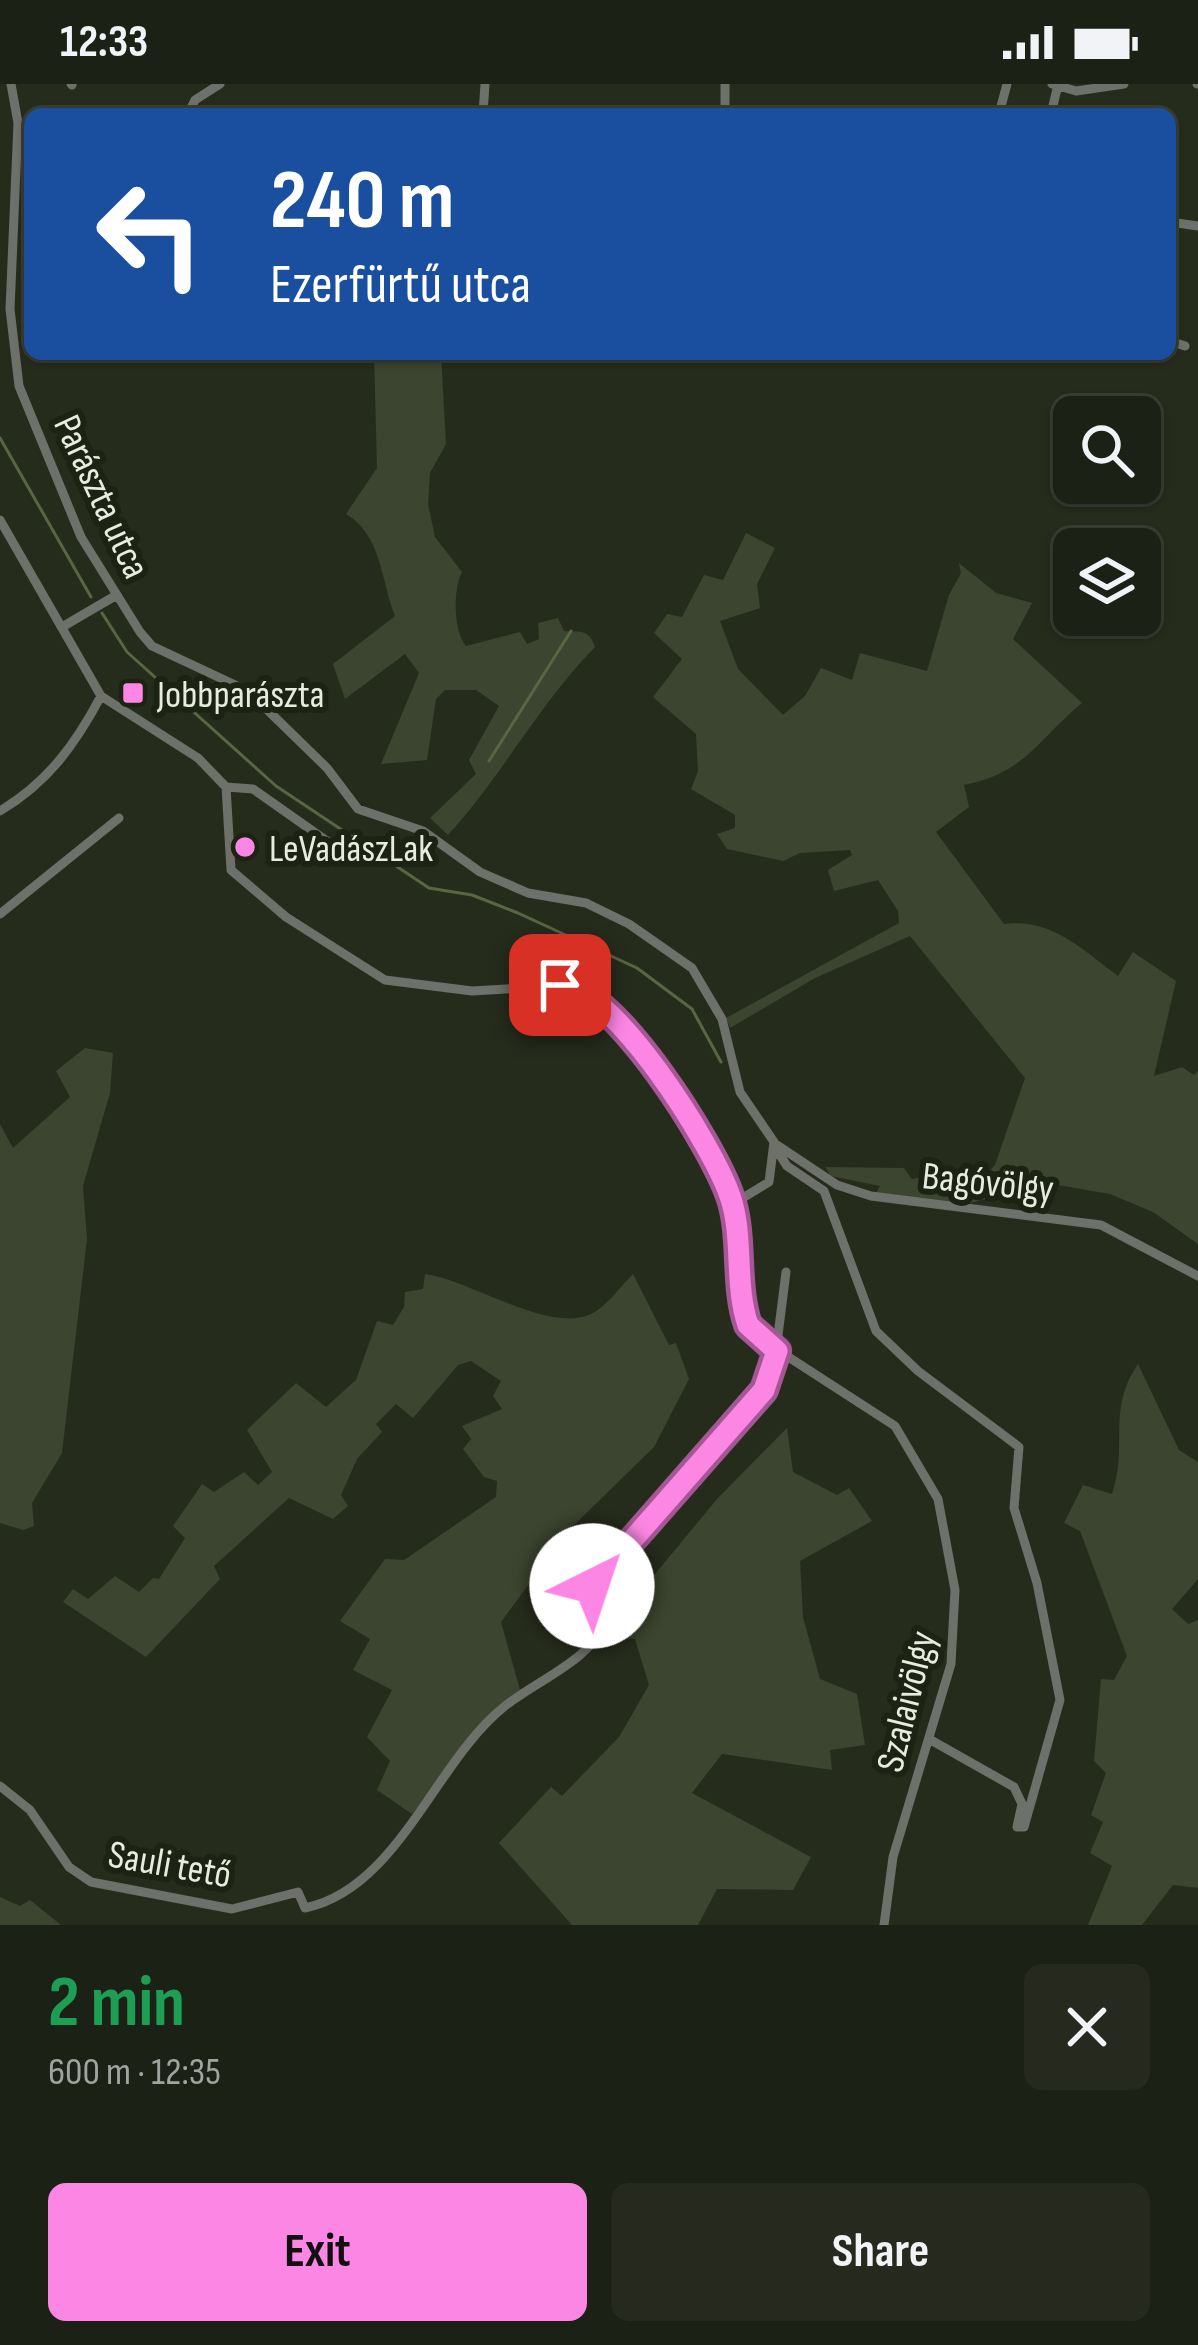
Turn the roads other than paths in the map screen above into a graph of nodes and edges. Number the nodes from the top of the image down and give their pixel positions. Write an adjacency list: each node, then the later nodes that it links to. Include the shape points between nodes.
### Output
1 (11, 84): 9 (street, Parászta utca, via 18,123 10,309 19,386 81,537)
2 (220, 84): 5 (street)
3 (1124, 84): 4 (street)
4 (1054, 86)
5 (191, 108)
6 (1176, 343): 7 (street)
7 (1185, 346)
8 (0, 520): 10 (street)
9 (115, 596): 10 (street); 17 (street, Parászta utca, via 152,646 248,692 358,808 423,831 480,872 527,893 603,911 692,968 722,1018 740,1092)
10 (62, 627): 11 (street)
11 (101, 696): 12 (street, via 198,758); 13 (street, via 59,765)
12 (226, 787): 15 (street, via 253,789); 18 (street, via 231,870 286,917 385,980 472,991 572,985 596,997 677,1102)
13 (0, 811)
14 (119, 818): 16 (street)
15 (340, 851)
16 (0, 914)
17 (776, 1147): 18 (street, via 769,1183); 20 (street, Bagóvölgy, via 871,1196 1101,1225); 22 (street, via 824,1191 876,1331 1019,1447 1014,1508 1060,1700 1024,1827 1017,1827 1022,1804 1014,1787)
18 (733, 1204): 21 (street, Szalaivölgy, via 743,1311 753,1334)
19 (786, 1272): 21 (street)
20 (1198, 1276)
21 (777, 1351): 22 (street, Szalaivölgy, via 903,1433 938,1499 956,1617 952,1664); 23 (street, Sauli tető, via 764,1390 592,1581 610,1617 597,1640 492,1718 353,1888 305,1908 298,1892 232,1909 91,1882)
22 (928, 1739): 24 (street, Szalaivölgy, via 893,1857)
23 (0, 1786)
24 (884, 1925)

